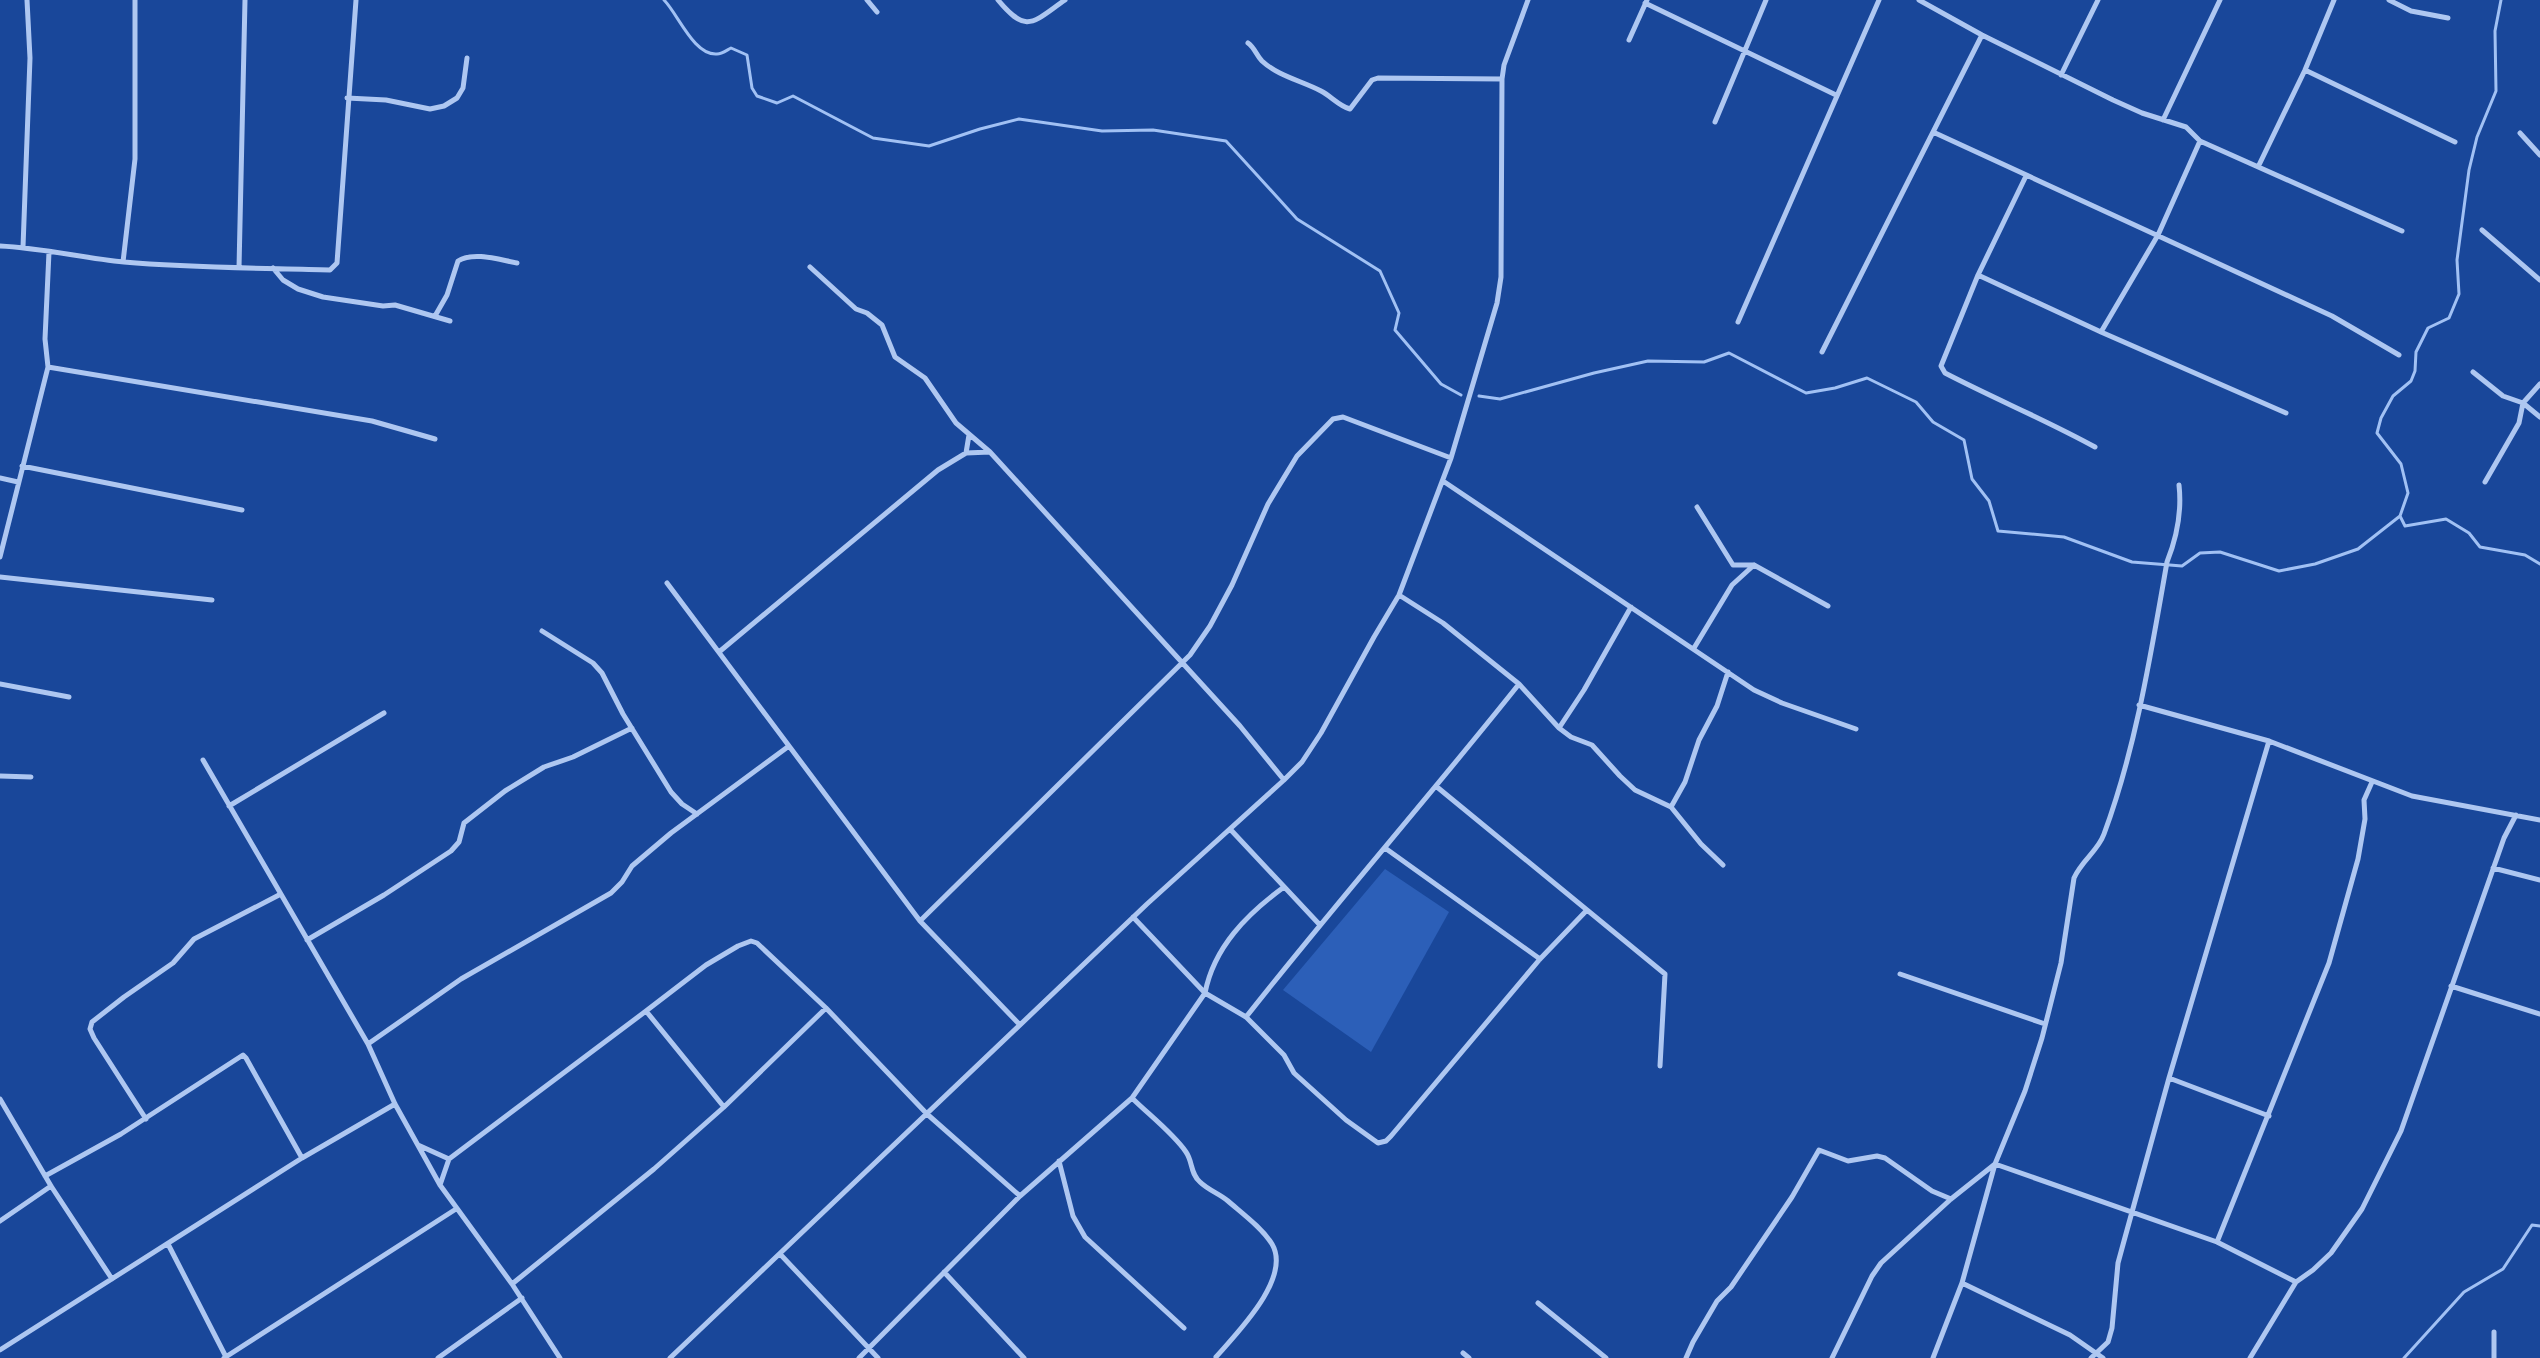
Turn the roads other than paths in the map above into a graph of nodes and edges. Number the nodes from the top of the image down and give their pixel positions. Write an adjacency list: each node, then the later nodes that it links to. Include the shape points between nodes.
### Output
1 (27, 0): 42 (street, via 30,58)
2 (136, 0): 44 (street, via 135,159)
3 (246, 0): 47 (street)
4 (356, 0): 28 (street)
5 (867, 0): 17 (street)
6 (998, 0): 7 (street, via 1011,16 1026,22 1034,21)
7 (1065, 0)
8 (1528, 0): 26 (street, via 1504,64)
9 (1766, 0): 22 (street)
10 (1878, 0): 27 (street)
11 (1919, 0): 19 (street)
12 (2098, 0): 25 (street)
13 (2220, 0): 29 (street)
14 (2334, 0): 24 (street)
15 (2389, 0): 18 (street, via 2411,11)
16 (1646, 2): 20 (street); 22 (street)
17 (877, 12)
18 (2448, 18)
19 (1982, 35): 25 (street); 31 (street)
20 (1629, 40)
21 (1248, 43): 26 (street, via 1273,68 1350,109 1372,80 1378,78)
22 (1744, 52): 27 (street); 30 (street)
23 (467, 58): 28 (street, via 463,88 457,98 444,106 430,109 386,100)
24 (2305, 70): 34 (street); 36 (street)
25 (2061, 75): 29 (street)
26 (1502, 79): 68 (street, via 1501,277 1497,303)
27 (1836, 95): 53 (street)
28 (347, 98): 48 (street, via 338,263 330,270)
29 (2163, 120): 33 (street, via 2186,127)
30 (1715, 122)
31 (1933, 132): 37 (street); 55 (street)
32 (2520, 133): 35 (street)
33 (2200, 141): 36 (street); 40 (street)
34 (2456, 142)
35 (2540, 155)
36 (2259, 165): 39 (street)
37 (2026, 176): 40 (street); 49 (street)
38 (2482, 230): 50 (street)
39 (2402, 231)
40 (2158, 235): 54 (street); 56 (street, via 2332,316)
41 (0, 246): 42 (street)
42 (23, 247): 43 (street)
43 (49, 252): 44 (street); 57 (street, via 45,339)
44 (123, 262): 47 (street)
45 (517, 263): 51 (street, via 462,258)
46 (810, 267): 63 (street, via 856,309 867,312 882,326 895,357 925,378)
47 (239, 268): 48 (street)
48 (273, 268): 51 (street, via 283,280 298,289 323,297 395,305)
49 (1978, 275): 54 (street); 65 (street, via 1942,370 1992,398 2036,415)
50 (2540, 280)
51 (435, 316): 52 (street)
52 (450, 322)
53 (1738, 322)
54 (2101, 332): 61 (street)
55 (1822, 352)
56 (2399, 355)
57 (48, 367): 64 (street, via 372,421); 69 (street)
58 (2473, 372): 60 (street, via 2503,396)
59 (2540, 384): 60 (street)
60 (2523, 403): 62 (street); 73 (street, via 2519,422)
61 (2286, 413)
62 (2540, 417)
63 (969, 435): 66 (street); 67 (street)
64 (435, 439)
65 (2095, 447)
66 (990, 452): 67 (street); 88 (street)
67 (966, 453): 87 (street, via 938,470)
68 (1451, 458): 71 (street); 88 (street, via 1342,417 1334,419 1297,456 1268,504 1210,626)
69 (22, 466): 72 (street); 76 (street)
70 (0, 478): 72 (street)
71 (1443, 481): 81 (street); 84 (street)
72 (18, 482): 77 (street)
73 (2485, 482)
74 (2179, 485): 93 (street, via 2179,518 2167,562)
75 (1696, 507): 78 (street, via 1733,565)
76 (242, 510)
77 (0, 556)
78 (1754, 565): 83 (street); 86 (street, via 1732,585)
79 (0, 577): 82 (street)
80 (667, 583): 87 (street)
81 (1399, 595): 91 (street, via 1443,623); 103 (street, via 1322,734)
82 (212, 600)
83 (1828, 606)
84 (1631, 607): 86 (street); 96 (street)
85 (542, 631): 95 (street, via 593,663 602,673)
86 (1694, 648): 89 (street)
87 (719, 652): 99 (street)
88 (1182, 663): 103 (street); 120 (street)
89 (1728, 672): 97 (street, via 1768,698); 107 (street, via 1685,782)
90 (0, 684): 92 (street)
91 (1519, 684): 96 (street); 105 (street)
92 (70, 697)
93 (2139, 705): 98 (street); 131 (street, via 2122,779 2103,837 2080,865 2074,878 2061,963)
94 (384, 713): 106 (street)
95 (632, 728): 108 (street, via 671,792); 122 (street, via 573,757 544,767 505,791 464,823 458,842 451,851)
96 (1559, 728): 107 (street, via 1571,737 1592,745 1635,790)
97 (1856, 729)
98 (2269, 741): 104 (street); 135 (street)
99 (789, 746): 108 (street); 120 (street)
100 (203, 760): 106 (street)
101 (0, 776): 102 (street)
102 (31, 778)
103 (1284, 780): 111 (street)
104 (2372, 782): 109 (street, via 2412,796); 141 (street, via 2364,800 2365,819 2358,859 2329,963)
105 (1437, 787): 112 (street); 118 (street)
106 (229, 806): 117 (street)
107 (1671, 807): 113 (street, via 1700,844)
108 (697, 814): 133 (street, via 632,866 611,893 461,980)
109 (2516, 815): 110 (street); 114 (street)
110 (2540, 820)
111 (1230, 829): 116 (street); 119 (street)
112 (1385, 848): 121 (street); 123 (street)
113 (1724, 865)
114 (2493, 868): 115 (street); 125 (street)
115 (2540, 880)
116 (1284, 887): 121 (street); 126 (street, via 1265,901 1226,942 1209,974)
117 (280, 895): 122 (street); 142 (street, via 194,939 173,963 92,1022 90,1029 94,1038)
118 (1587, 910): 123 (street); 134 (street, via 1664,974)
119 (1133, 917): 126 (street); 132 (street)
120 (920, 921): 132 (street)
121 (1319, 924): 130 (street)
122 (307, 940): 133 (street)
123 (1540, 959): 130 (street, via 1386,1142 1378,1143 1346,1120 1294,1073 1284,1055)
124 (1900, 974): 131 (street)
125 (2450, 986): 129 (street); 162 (street, via 2402,1131 2385,1168 2362,1209 2331,1253)
126 (1205, 993): 130 (street); 136 (street)
127 (826, 1008): 128 (street, via 758,943 751,941 706,966); 139 (street); 140 (street)
128 (646, 1011): 139 (street); 145 (street)
129 (2540, 1014)
130 (1246, 1017)
131 (2046, 1024): 147 (street, via 2025,1091)
132 (1020, 1025): 140 (street)
133 (368, 1044): 138 (street)
134 (1660, 1066)
135 (2169, 1078): 141 (street); 154 (street)
136 (1132, 1098): 146 (street); 173 (street, via 1186,1152 1192,1173 1199,1182 1226,1199 1275,1250 1277,1269 1267,1289 1244,1328)
137 (0, 1099): 148 (street)
138 (395, 1104): 143 (street); 144 (street)
139 (724, 1107): 163 (street, via 654,1169)
140 (926, 1114): 151 (street); 158 (street)
141 (2269, 1116): 156 (street)
142 (146, 1120): 144 (street, via 243,1055); 148 (street)
143 (418, 1146): 145 (street); 149 (street)
144 (302, 1158): 157 (street)
145 (449, 1159): 149 (street)
146 (1059, 1160): 151 (street); 166 (street, via 1073,1216 1085,1237)
147 (1995, 1164): 152 (street); 154 (street); 161 (street)
148 (45, 1176): 150 (street)
149 (440, 1185): 153 (street)
150 (51, 1186): 155 (street); 160 (street)
151 (1020, 1196): 159 (street)
152 (1951, 1199): 182 (street, via 1932,1191 1885,1158 1877,1156 1848,1161 1819,1150 1761,1243 1717,1301); 183 (street, via 1881,1263)
153 (456, 1209): 163 (street); 172 (street)
154 (2131, 1213): 156 (street); 171 (street, via 2118,1263 2112,1328 2108,1342)
155 (0, 1221)
156 (2217, 1242): 162 (street)
157 (168, 1244): 160 (street); 172 (street)
158 (780, 1254): 168 (street); 176 (street)
159 (944, 1272): 168 (street); 179 (street)
160 (112, 1279): 169 (street)
161 (1962, 1282): 171 (street, via 2070,1335); 184 (street)
162 (2296, 1282): 186 (street)
163 (512, 1284): 164 (street)
164 (522, 1298): 174 (street); 175 (street)
165 (1538, 1303): 181 (street)
166 (1184, 1328)
167 (2494, 1332): 187 (street)
168 (869, 1348): 177 (street); 178 (street)
169 (0, 1350)
170 (1463, 1353): 180 (street)
171 (2093, 1355): 185 (street)
172 (225, 1357)
173 (1216, 1357)
174 (438, 1358)
175 (560, 1358)
176 (670, 1358)
177 (859, 1358)
178 (878, 1358)
179 (1024, 1358)
180 (1469, 1358)
181 (1606, 1358)
182 (1686, 1358)
183 (1832, 1358)
184 (1933, 1358)
185 (2104, 1358)
186 (2250, 1358)
187 (2494, 1358)

